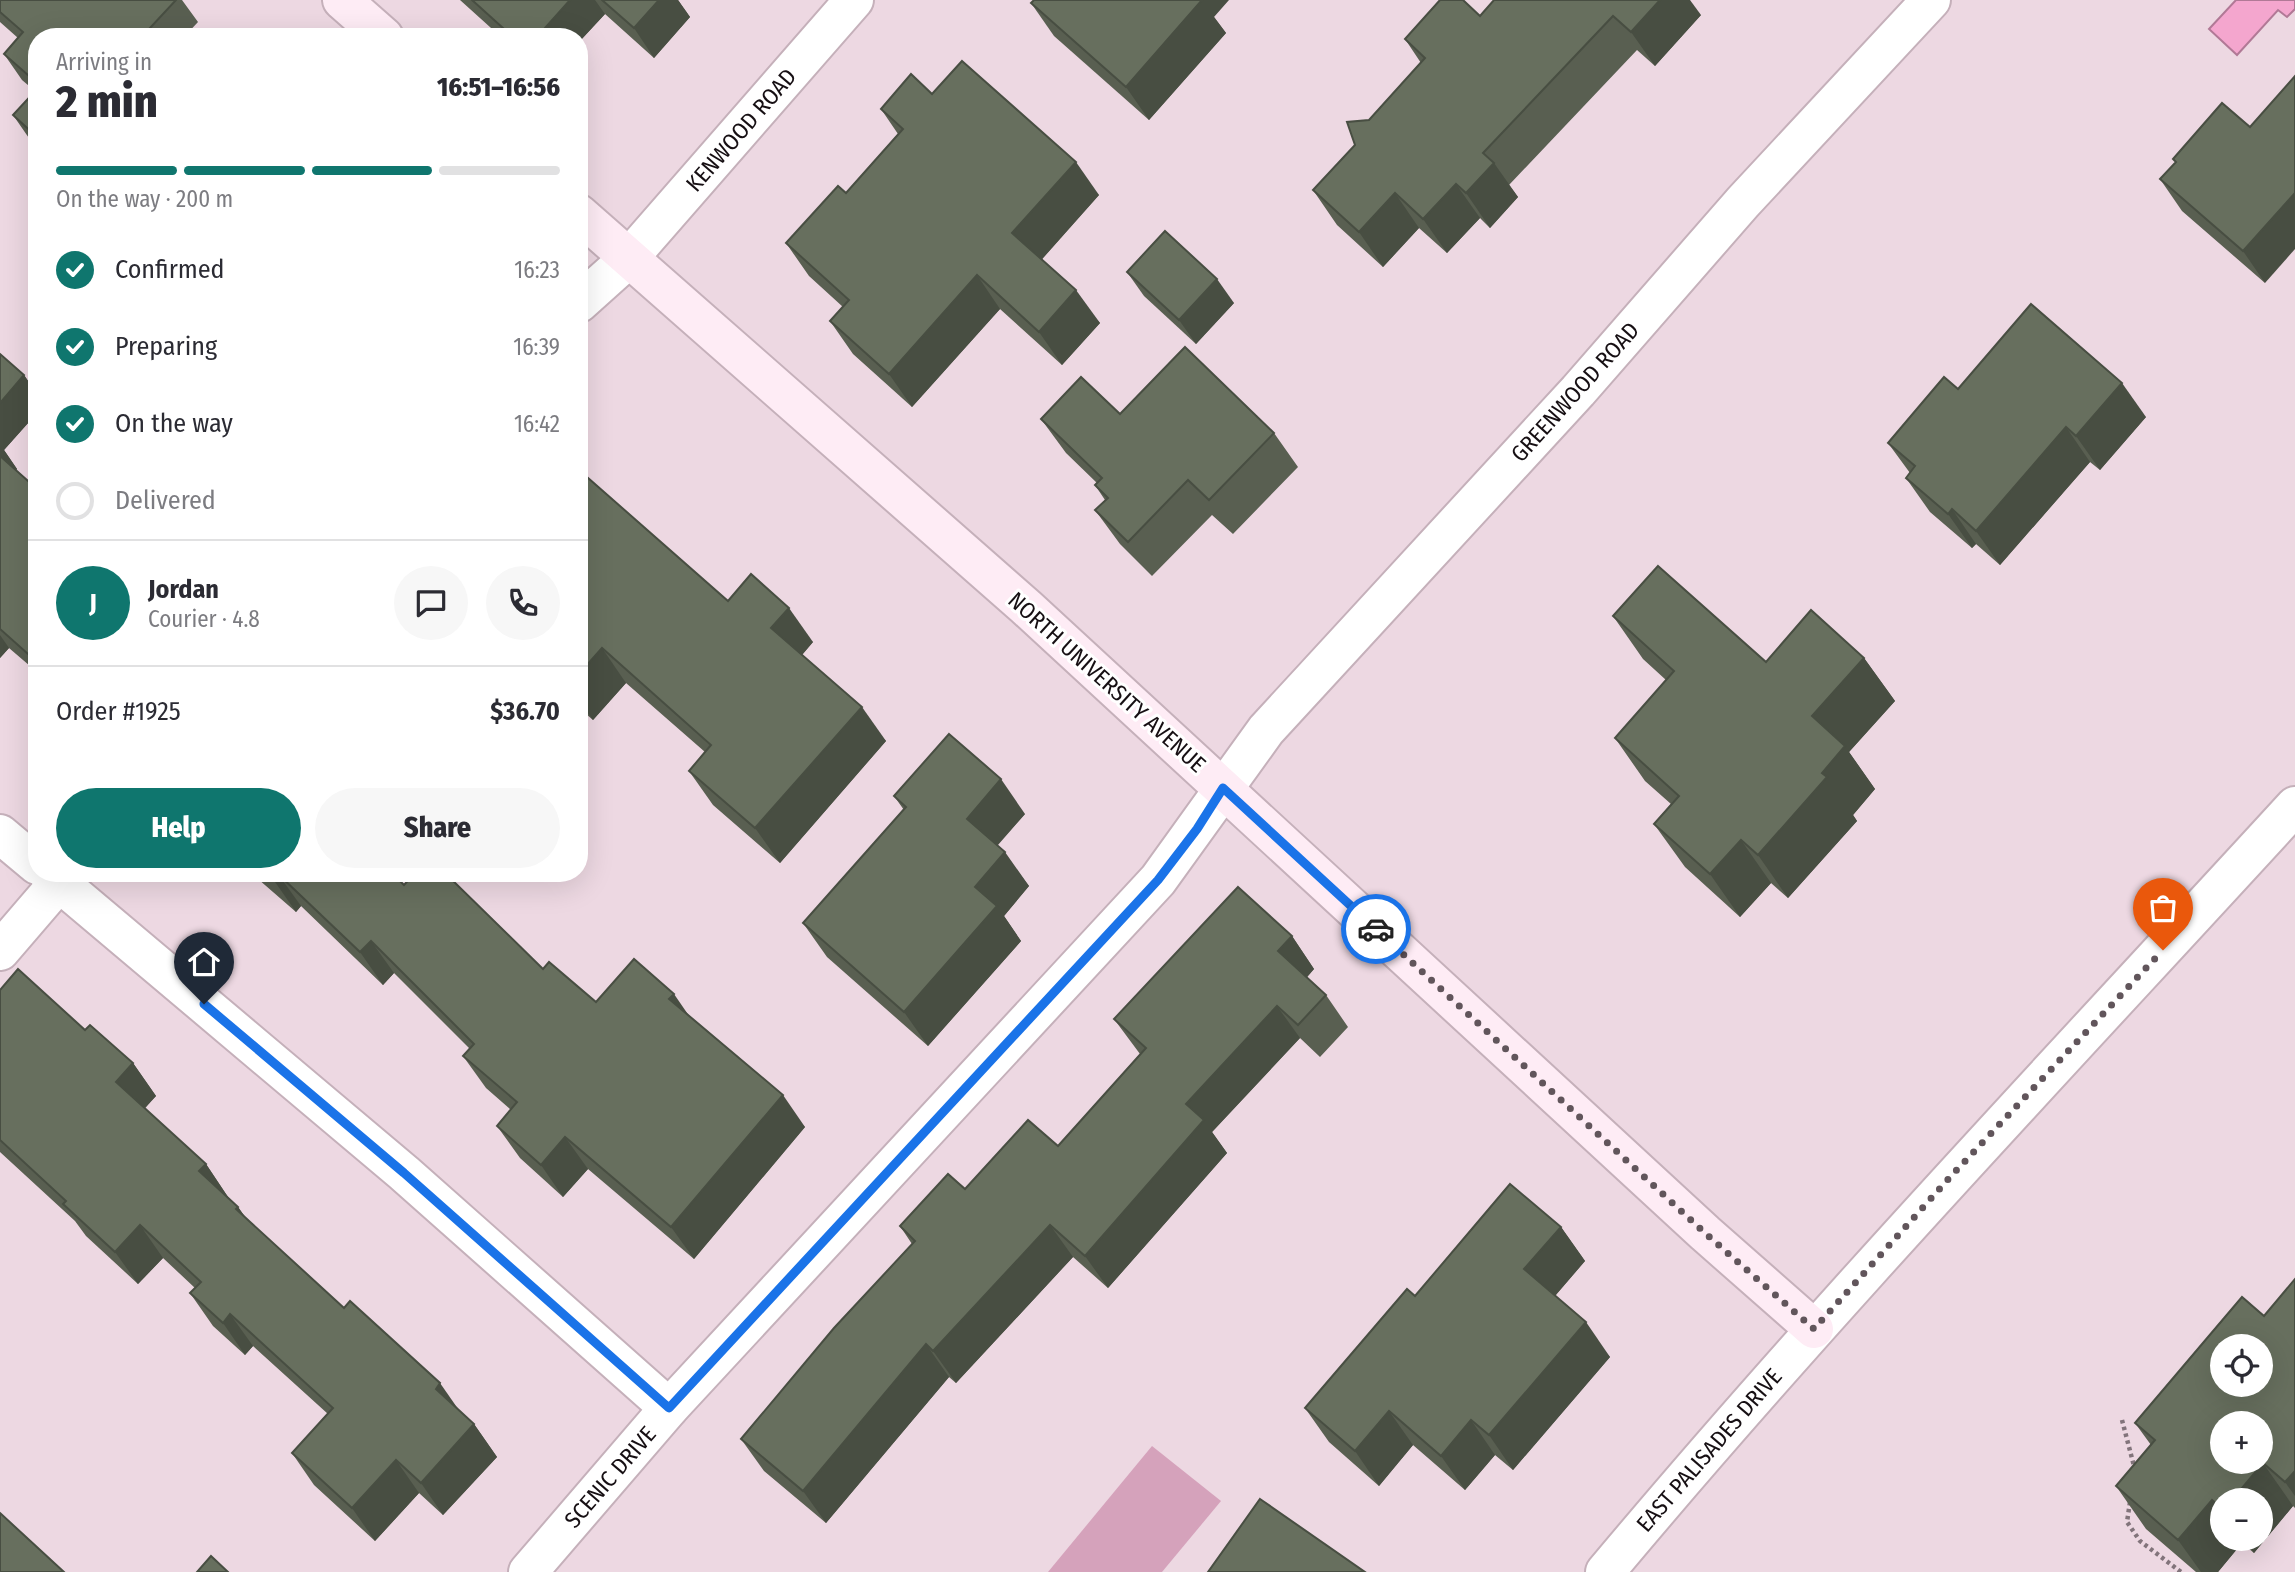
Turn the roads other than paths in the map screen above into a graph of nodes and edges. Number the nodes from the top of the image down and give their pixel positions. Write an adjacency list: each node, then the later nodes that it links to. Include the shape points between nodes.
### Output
1 (342, 0): 4 (street)
2 (854, 0): 6 (street, KENWOOD ROAD)
3 (1931, 0): 8 (street, GREENWOOD ROAD, via 1266,730)
4 (374, 28)
5 (588, 222): 6 (street, NORTH UNIVERSITY AVENUE)
6 (628, 259): 7 (street, KENWOOD ROAD); 8 (street, NORTH UNIVERSITY AVENUE, via 1026,607)
7 (588, 295)
8 (1223, 788): 15 (street, NORTH UNIVERSITY AVENUE); 16 (street, SCENIC DRIVE, via 1158,880)
9 (2295, 806): 15 (street, EAST PALISADES DRIVE)
10 (0, 834): 11 (street)
11 (28, 855)
12 (47, 882): 14 (street)
13 (62, 882): 16 (street, via 404,1173)
14 (0, 951)
15 (1814, 1329): 18 (street, EAST PALISADES DRIVE)
16 (669, 1408): 17 (street, SCENIC DRIVE)
17 (528, 1572)
18 (1605, 1572)

